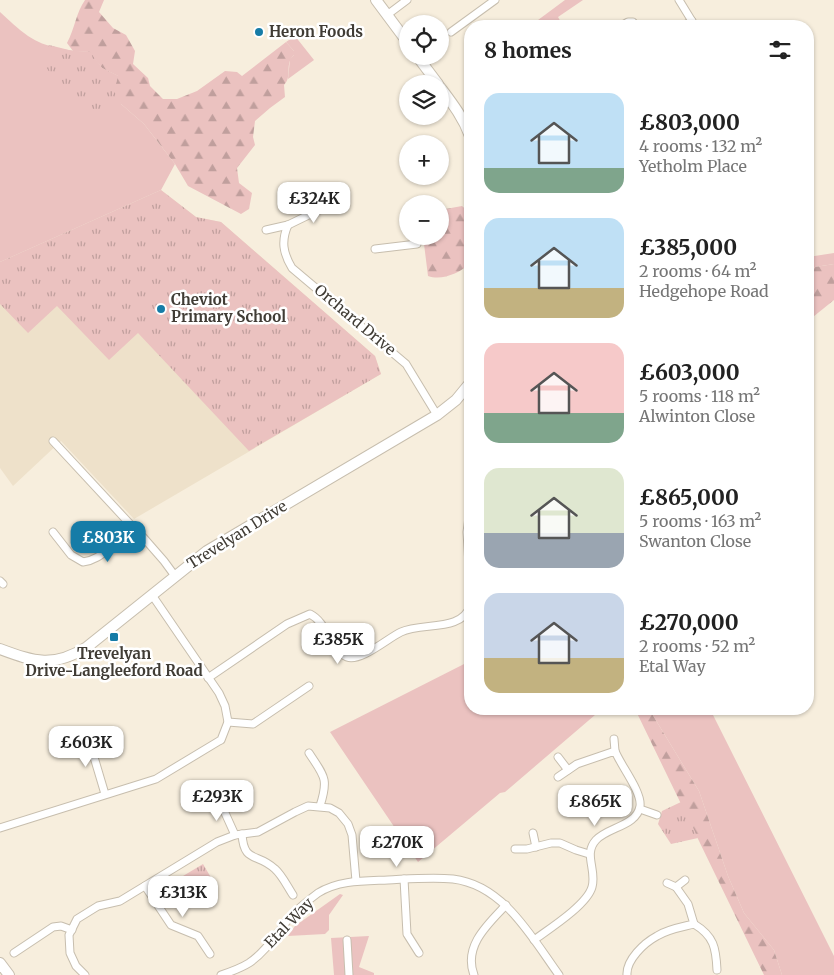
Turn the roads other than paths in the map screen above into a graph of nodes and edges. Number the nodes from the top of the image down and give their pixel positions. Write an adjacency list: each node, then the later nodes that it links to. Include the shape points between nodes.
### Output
1 (376, 0): 5 (street)
2 (407, 0): 5 (street)
3 (495, 0): 6 (street)
4 (679, 0): 7 (street)
5 (386, 15): 9 (street)
6 (468, 20)
7 (692, 20)
8 (464, 23): 10 (street)
9 (399, 32)
10 (451, 32)
11 (424, 65): 12 (street)
12 (431, 75)
13 (449, 98): 14 (street)
14 (464, 121)
15 (323, 208): 16 (street)
16 (288, 225): 17 (street); 21 (street, Orchard Drive, via 283,244 292,268 406,364)
17 (266, 230)
18 (409, 245): 19 (street)
19 (375, 249)
20 (464, 393): 21 (street, Trevelyan Drive)
21 (437, 415): 25 (street, Trevelyan Drive, via 206,551)
22 (52, 441): 24 (street, via 130,524)
23 (53, 532): 24 (street, via 71,555 83,562 94,559 120,540)
24 (137, 536): 25 (street, via 143,537)
25 (175, 576): 26 (street, Trevelyan Drive)
26 (152, 595): 28 (street, Trevelyan Drive, via 72,657 41,662); 29 (street)
27 (464, 617): 29 (street, via 453,623 410,629 357,658 348,658 321,621 310,614 287,624)
28 (0, 649)
29 (208, 678): 31 (street, via 225,706)
30 (309, 686): 31 (street, via 253,724)
31 (228, 722): 39 (street, via 221,740 156,779)
32 (88, 737): 39 (street)
33 (614, 739): 34 (street)
34 (615, 751): 37 (street); 42 (street, via 639,796)
35 (309, 753): 41 (street, via 326,782)
36 (558, 756): 37 (street)
37 (568, 770): 38 (street)
38 (558, 777)
39 (105, 794): 44 (street)
40 (221, 804): 46 (street)
41 (320, 806): 46 (street, via 308,806 267,829); 52 (street, via 339,813 348,824)
42 (640, 809): 43 (street); 49 (street, via 632,819 605,832 596,840)
43 (657, 815)
44 (0, 828)
45 (533, 833): 47 (street)
46 (238, 834): 54 (street, via 205,849); 56 (street, via 247,853 277,870)
47 (536, 848): 48 (street); 49 (street, via 560,843)
48 (515, 849)
49 (589, 854): 61 (street, via 593,881 586,900)
50 (404, 879): 52 (street, Etal Way); 57 (street, Etal Way, via 454,879 488,892); 63 (street, via 407,934)
51 (685, 880): 55 (street)
52 (356, 881): 67 (street, Etal Way, via 336,884 319,893 294,914 249,963)
53 (667, 883): 55 (street)
54 (146, 886): 59 (street, via 120,901 98,906 78,919); 64 (street, via 170,925 198,936)
55 (676, 888): 58 (street, via 688,904)
56 (293, 895)
57 (506, 905): 61 (street, Etal Way); 71 (street, via 478,937 472,952)
58 (694, 924): 66 (street, via 710,937 716,952); 73 (street, via 656,936 632,958)
59 (72, 930): 62 (street, via 53,927); 69 (street, via 69,935 70,953)
60 (347, 940): 70 (street)
61 (534, 940): 72 (street, Etal Way)
62 (14, 953)
63 (419, 953)
64 (210, 954)
65 (0, 963): 68 (street)
66 (717, 970)
67 (224, 974)
68 (9, 975)
69 (85, 975)
70 (349, 975)
71 (474, 975)
72 (559, 975)
73 (628, 975)

